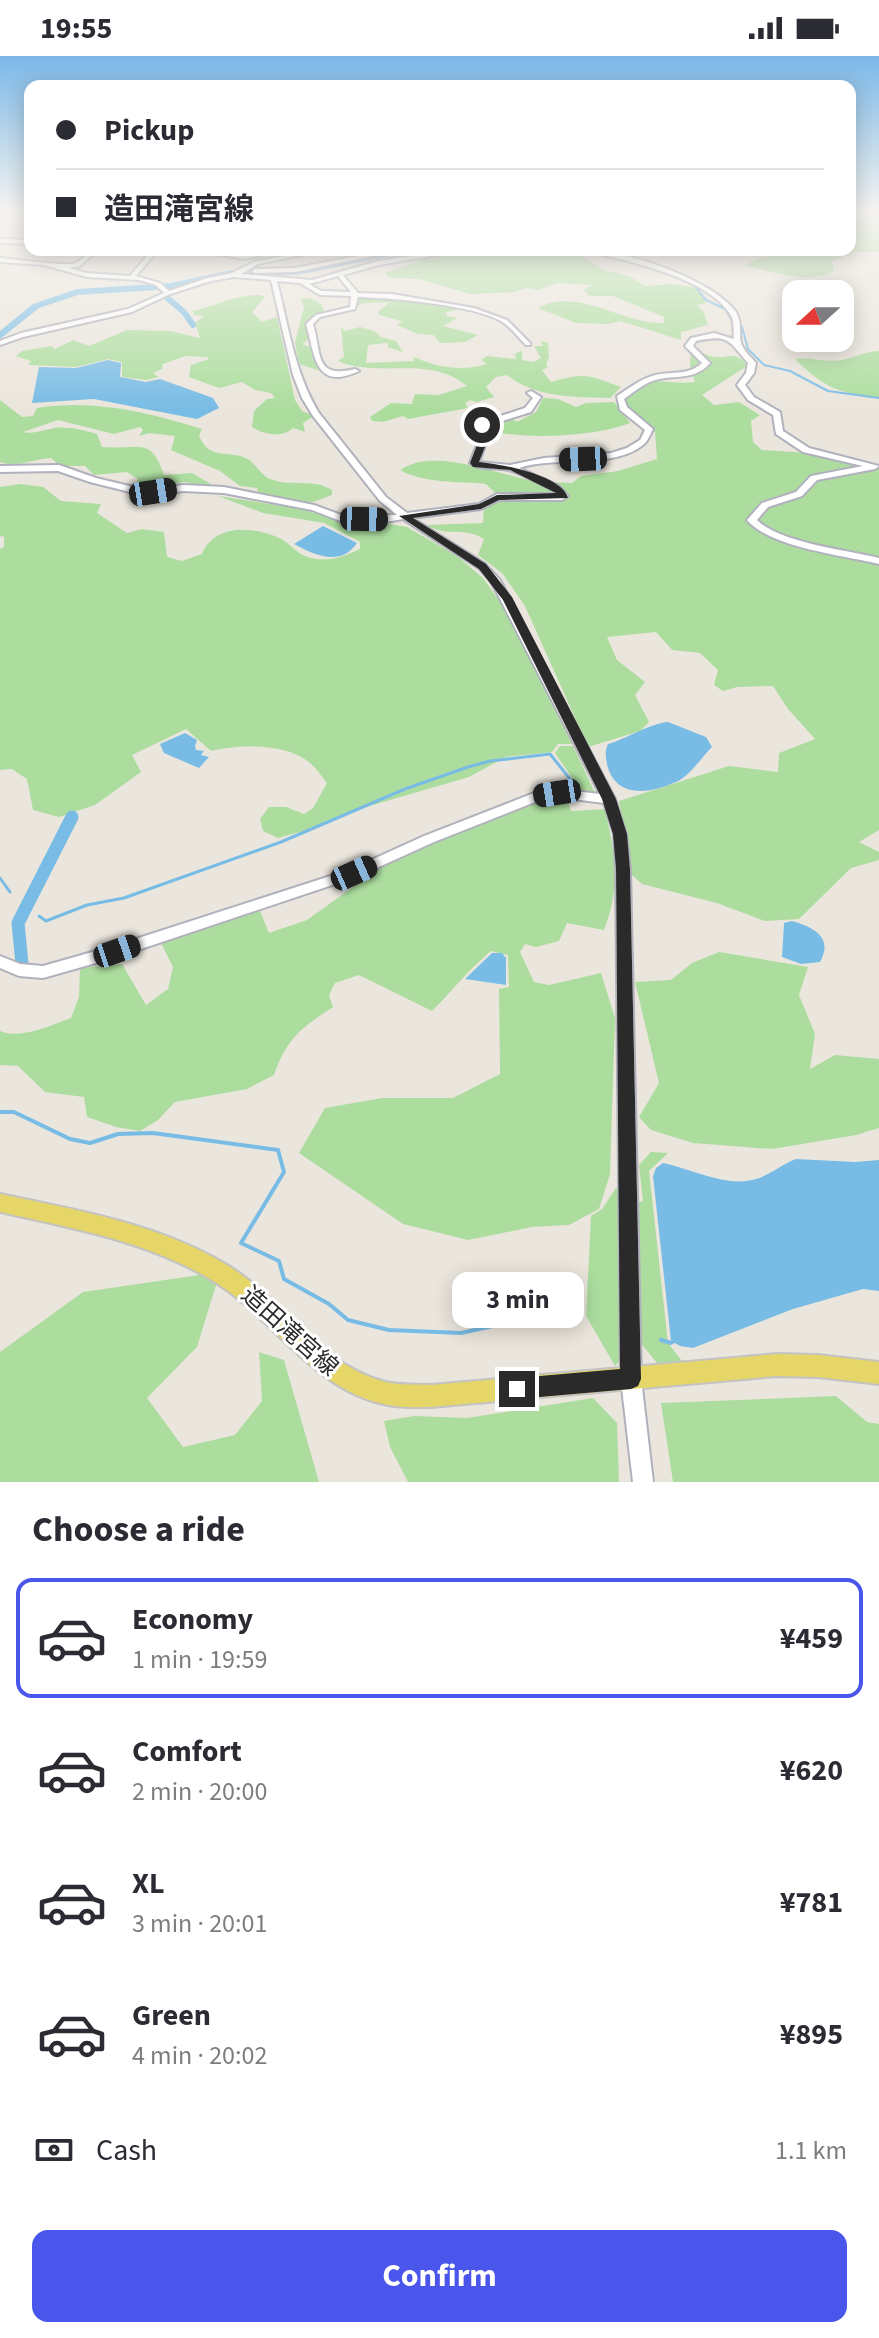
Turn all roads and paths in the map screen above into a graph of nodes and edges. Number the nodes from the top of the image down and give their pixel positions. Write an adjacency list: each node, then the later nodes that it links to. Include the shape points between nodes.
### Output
1 (341, 276): 11 (street)
2 (122, 277): 3 (street)
3 (132, 277): 10 (street)
4 (216, 277): 10 (street)
5 (261, 277): 8 (street)
6 (338, 277): 9 (street)
7 (674, 277): 12 (street, via 697,284 733,313)
8 (274, 280): 9 (street); 20 (street, via 306,398 383,499)
9 (303, 283): 11 (street, via 320,293)
10 (162, 289): 13 (street, via 130,311)
11 (355, 293): 14 (street, via 472,309 505,321); 15 (street, via 351,310 318,316 309,324 314,355 325,370 335,375)
12 (737, 342): 17 (street, via 752,363 742,390 777,414 779,432 806,450); 18 (street, via 714,335 693,339 689,346 706,363 701,369 653,378 620,398 623,408 649,429 642,443 619,453 537,459)
13 (0, 343)
14 (528, 344)
15 (355, 371)
16 (531, 393): 18 (street, via 537,397 528,410 482,425 484,437 474,463)
17 (877, 466): 21 (street, via 814,478 799,494 765,505 752,520 758,529 778,536)
18 (511, 468): 20 (street, via 564,496 497,497 481,506)
19 (0, 469): 20 (street, via 59,468 146,493 224,490 343,519)
20 (404, 516): 22 (street, via 495,580)
21 (879, 561)
22 (609, 799): 23 (street, via 538,796 328,882 117,951 43,972); 26 (street, via 623,869)
23 (0, 962)
24 (0, 1203): 26 (main road, 造田滝宮線, via 104,1226 188,1255 253,1294 308,1351 343,1378 384,1394 431,1396)
25 (879, 1373): 26 (main road, 造田滝宮線, via 777,1365)
26 (631, 1379): 27 (street)
27 (643, 1482)

